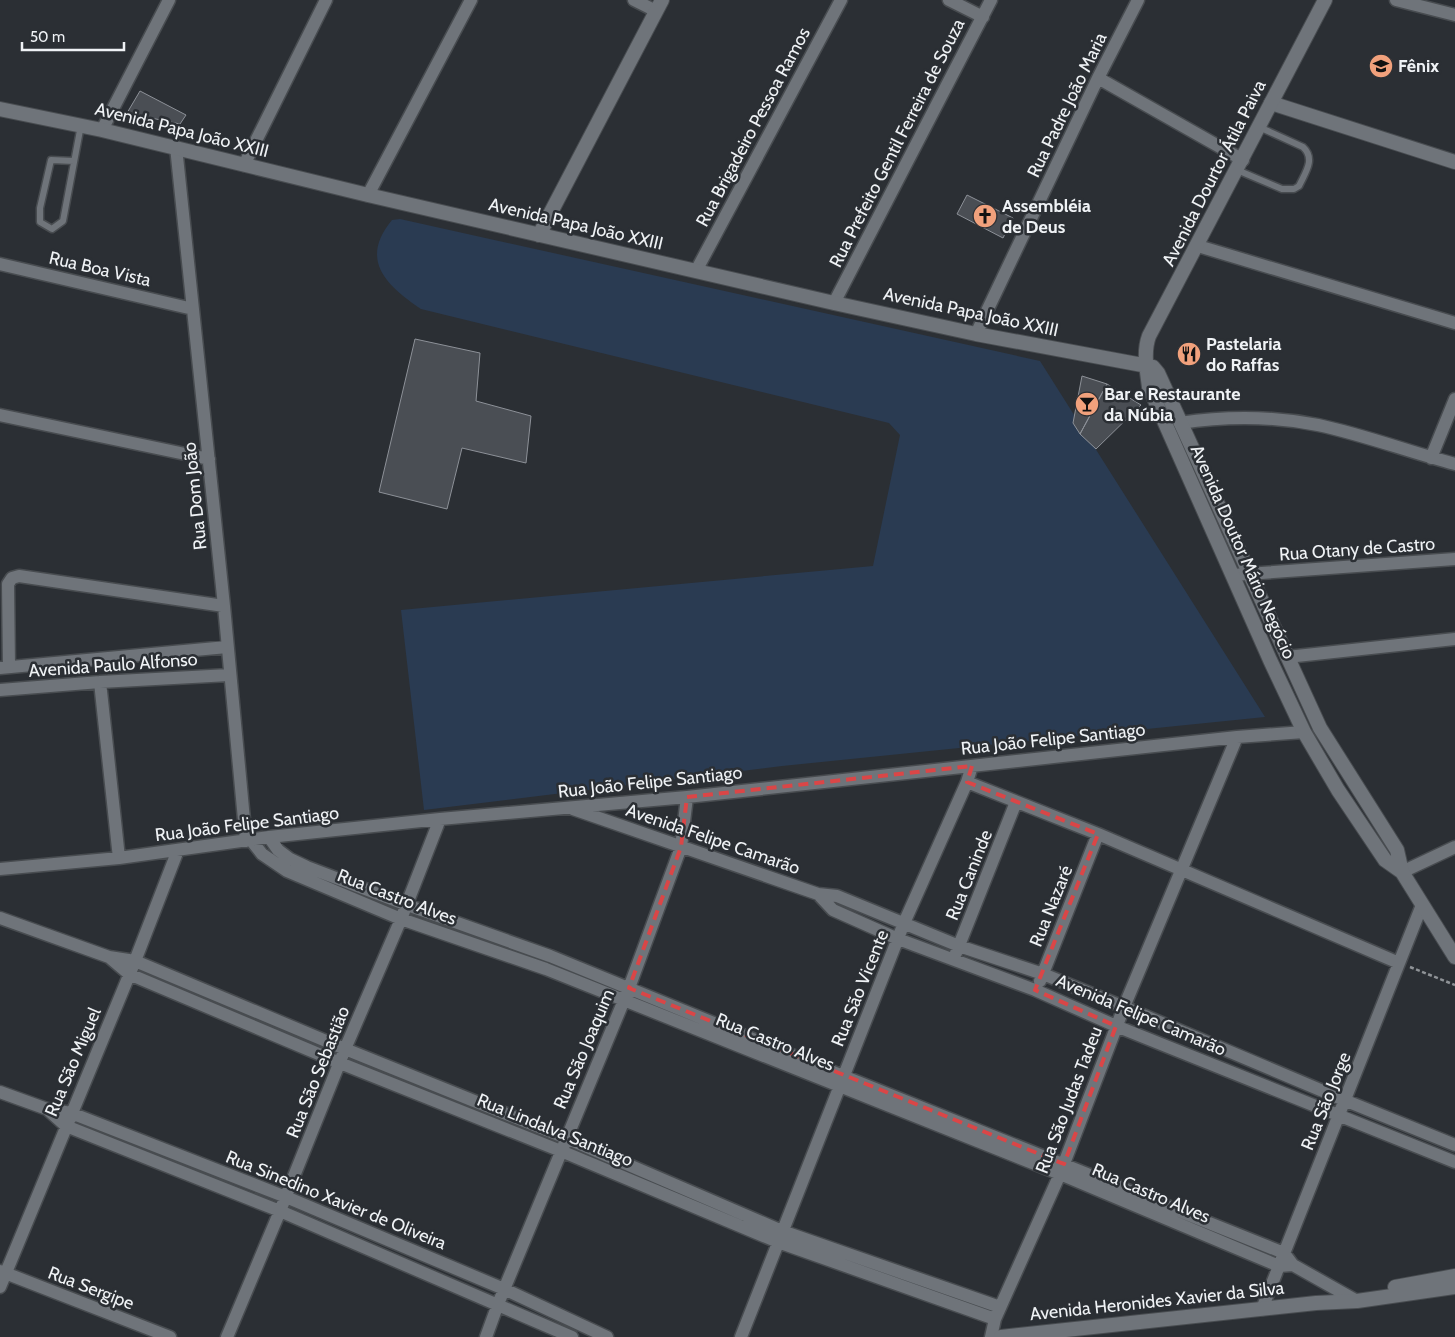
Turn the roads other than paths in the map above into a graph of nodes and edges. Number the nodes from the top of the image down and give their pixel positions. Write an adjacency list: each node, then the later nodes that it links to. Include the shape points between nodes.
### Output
1 (169, 0): 19 (street)
2 (326, 0): 23 (street)
3 (471, 0): 25 (street)
4 (634, 0): 11 (street)
5 (840, 0): 29 (street, Rua Brigadeiro Pessoa Ramos)
6 (949, 0): 13 (street)
7 (992, 0): 13 (street, Rua Prefeito Gentil Ferreira de Souza)
8 (1138, 0): 14 (street, Rua Padre João Maria)
9 (1325, 0): 15 (main road, Avenida Dourtor Átila Paiva)
10 (1396, 0): 12 (street)
11 (659, 6): 26 (main road)
12 (1455, 15)
13 (983, 17): 30 (street, Rua Prefeito Gentil Ferreira de Souza)
14 (1098, 78): 24 (street); 33 (street, Rua Padre João Maria)
15 (1271, 104): 18 (main road, Avenida Dourtor Átila Paiva); 22 (main road)
16 (0, 108): 17 (main road, Avenida Papa João XXIII)
17 (81, 125): 19 (main road, Avenida Papa João XXIII); 21 (lane)
18 (1259, 127): 24 (main road, Avenida Dourtor Átila Paiva); 24 (lane, via 1307,151 1310,164 1299,186 1288,190)
19 (102, 130): 20 (main road, Avenida Papa João XXIII)
20 (176, 147): 23 (main road, Avenida Papa João XXIII); 31 (street, Rua Dom João)
21 (74, 161): 21 (lane, via 63,221 52,229 40,222 51,160)
22 (1455, 162)
23 (244, 164): 25 (main road, Avenida Papa João XXIII)
24 (1240, 165): 27 (main road, Avenida Dourtor Átila Paiva)
25 (368, 195): 26 (main road, Avenida Papa João XXIII)
26 (539, 235): 29 (main road, Avenida Papa João XXIII)
27 (1198, 246): 32 (street); 34 (main road, Avenida Dourtor Átila Paiva, via 1149,336)
28 (0, 264): 31 (street, Rua Boa Vista)
29 (696, 271): 30 (main road, Avenida Papa João XXIII)
30 (834, 302): 33 (main road, Avenida Papa João XXIII)
31 (193, 309): 39 (street, Rua Dom João)
32 (1455, 323)
33 (976, 334): 34 (main road, Avenida Papa João XXIII)
34 (1146, 366): 37 (main road, Avenida Doutor Mário Negócio, via 1153,366 1156,370); 43 (main road, Avenida Doutor Mário Negócio, via 1149,387)
35 (1455, 399): 38 (street)
36 (0, 415): 39 (street)
37 (1180, 423): 38 (street, via 1209,418 1272,418 1318,425); 42 (main road, Avenida Doutor Mário Negócio)
38 (1431, 458): 40 (street)
39 (209, 460): 45 (street, Rua Dom João)
40 (1455, 464)
41 (1455, 559): 42 (street, Rua Otany de Castro)
42 (1251, 574): 43 (street, Rua Otany de Castro); 48 (main road, Avenida Doutor Mário Negócio)
43 (1233, 575): 53 (main road, Avenida Doutor Mário Negócio)
44 (4, 583): 45 (street, via 19,576); 49 (street)
45 (224, 606): 47 (street, Rua Dom João)
46 (1455, 640): 48 (street)
47 (227, 647): 49 (street, Avenida Paulo Alfonso); 50 (street, Rua Dom João)
48 (1287, 657): 70 (main road, Avenida Doutor Mário Negócio, via 1320,728 1397,850)
49 (5, 668)
50 (229, 675): 51 (street, Avenida Paulo Alfonso); 63 (street, Rua Dom João)
51 (100, 682): 52 (street, Avenida Paulo Alfonso); 67 (street)
52 (0, 690)
53 (1304, 732): 54 (street, Rua João Felipe Santiago); 70 (main road, Avenida Doutor Mário Negócio, via 1385,860)
54 (1237, 737): 55 (street, Rua João Felipe Santiago); 69 (street, Rua São Judas Tadeu)
55 (972, 766): 56 (street, Rua São Vicente); 57 (street, Rua João Felipe Santiago)
56 (967, 782): 58 (street, Rua João Felipe Santiago); 76 (street, Rua São Vicente)
57 (687, 797): 59 (street, Rua João Felipe Santiago); 64 (street, Rua São Joaquim)
58 (1016, 802): 61 (street, Rua João Felipe Santiago); 78 (street, Rua Caninde)
59 (568, 808): 60 (street, Rua João Felipe Santiago); 64 (street, Avenida Felipe Camarão)
60 (440, 819): 62 (street, Rua João Felipe Santiago); 72 (street, Rua São Sebastião)
61 (1098, 834): 69 (street, Rua João Felipe Santiago); 87 (street, Rua Nazaré)
62 (268, 837): 63 (street, Rua João Felipe Santiago); 72 (street, Rua Castro Alves, via 290,859)
63 (248, 841): 66 (street, Rua João Felipe Santiago); 75 (street, Rua Castro Alves, via 287,872)
64 (681, 846): 71 (street, Avenida Felipe Camarão); 88 (street, Rua São Joaquim)
65 (1455, 848): 70 (street)
66 (178, 850): 67 (street, Rua João Felipe Santiago); 83 (street, Rua São Miguel)
67 (119, 858): 68 (street, Rua João Felipe Santiago)
68 (0, 869)
69 (1183, 870): 84 (street, Rua João Felipe Santiago); 91 (street, Rua São Judas Tadeu)
70 (1402, 872): 73 (main road, Avenida Doutor Mário Negócio)
71 (818, 894): 76 (street, Avenida Felipe Camarão, via 837,896); 77 (street, Avenida Felipe Camarão, via 833,910)
72 (407, 905): 75 (street, Rua São Sebastião); 79 (street, Rua Castro Alves)
73 (1422, 905): 81 (main road, Avenida Doutor Mário Negócio); 84 (street, Rua São Jorge)
74 (0, 918): 80 (street, Rua Lindalva Santiago)
75 (401, 919): 85 (street, Rua Castro Alves); 93 (street, Rua São Sebastião)
76 (904, 923): 77 (street, Rua São Vicente); 78 (street, Avenida Felipe Camarão)
77 (898, 939): 82 (street, Avenida Felipe Camarão); 95 (street, Rua São Vicente)
78 (959, 946): 82 (street, Rua Caninde); 87 (street, Avenida Felipe Camarão)
79 (550, 956): 85 (street); 88 (street, Rua Castro Alves)
80 (109, 957): 83 (street, Rua Lindalva Santiago); 86 (street, Rua Lindalva Santiago)
81 (1455, 957)
82 (954, 960): 89 (street, Avenida Felipe Camarão)
83 (135, 961): 86 (street, Rua São Miguel); 93 (street, Rua Lindalva Santiago)
84 (1399, 963): 97 (street, Rua São Jorge)
85 (546, 969): 90 (street, Rua Castro Alves)
86 (129, 974): 94 (street, Rua Lindalva Santiago); 99 (street, Rua São Miguel)
87 (1043, 974): 89 (street, Rua Nazaré); 91 (street, Avenida Felipe Camarão)
88 (629, 988): 90 (street, Rua São Joaquim); 95 (street, Rua Castro Alves)
89 (1035, 990): 92 (street, Avenida Felipe Camarão)
90 (624, 1000): 95 (street, Rua Castro Alves); 102 (street, Rua São Joaquim)
91 (1124, 1007): 92 (street, Rua São Judas Tadeu); 97 (street, Avenida Felipe Camarão)
92 (1116, 1026): 100 (street, Avenida Felipe Camarão); 106 (street, Rua São Judas Tadeu)
93 (346, 1049): 94 (street, Rua São Sebastião); 102 (street, Rua Lindalva Santiago)
94 (340, 1063): 104 (street, Rua Lindalva Santiago); 107 (street, Rua São Sebastião)
95 (841, 1082): 106 (street, Rua Castro Alves); 109 (street, Rua São Vicente)
96 (0, 1092): 98 (street, Rua Sinedino Xavier de Oliveira)
97 (1344, 1100): 100 (street, Rua São Jorge); 103 (street, Avenida Felipe Camarão)
98 (47, 1109): 99 (street, Rua Sinedino Xavier de Oliveira); 101 (street, Rua Sinedino Xavier de Oliveira)
99 (71, 1113): 101 (street, Rua São Miguel); 107 (street, Rua Sinedino Xavier de Oliveira)
100 (1339, 1115): 105 (street, Avenida Felipe Camarão); 110 (street, Rua São Jorge)
101 (66, 1126): 108 (street, Rua Sinedino Xavier de Oliveira); 113 (street, Rua São Miguel)
102 (566, 1138): 104 (street, Rua São Joaquim); 109 (street, Rua Lindalva Santiago)
103 (1455, 1145)
104 (561, 1151): 109 (street, Rua Lindalva Santiago); 117 (street, Rua São Joaquim)
105 (1455, 1162)
106 (1062, 1169): 110 (street, Rua Castro Alves); 112 (street, Rua Castro Alves); 121 (street, Rua São Judas Tadeu)
107 (286, 1197): 108 (street, Rua São Sebastião); 117 (street, Rua Sinedino Xavier de Oliveira)
108 (280, 1211): 119 (street, Rua Sinedino Xavier de Oliveira); 124 (street, Rua São Sebastião)
109 (780, 1236): 121 (street, Rua Lindalva Santiago); 128 (street, Rua São Vicente)
110 (1284, 1253): 111 (street); 112 (street, Rua São Jorge)
111 (1292, 1265): 112 (street, Rua Castro Alves); 118 (street)
112 (1279, 1266): 120 (street, Rua São Jorge)
113 (2, 1272): 115 (street, Rua São Miguel); 123 (street, Rua Sergipe)
114 (1455, 1276): 118 (main road, Avenida Heronides Xavier da Silva)
115 (0, 1287)
116 (1455, 1288): 118 (main road, Avenida Heronides Xavier da Silva)
117 (504, 1289): 119 (street, Rua São Joaquim); 127 (street, Rua Sinedino Xavier de Oliveira)
118 (1352, 1298): 120 (main road, Avenida Heronides Xavier da Silva)
119 (498, 1304): 125 (street, Rua São Joaquim); 126 (street, Rua Sinedino Xavier de Oliveira)
120 (1262, 1309): 122 (main road, Avenida Heronides Xavier da Silva)
121 (998, 1313): 129 (street, Rua São Judas Tadeu)
122 (1017, 1336): 130 (main road, Avenida Heronides Xavier da Silva)
123 (170, 1337)
124 (227, 1337)
125 (486, 1337)
126 (572, 1337)
127 (607, 1337)
128 (741, 1337)
129 (991, 1337)
130 (1001, 1337)

